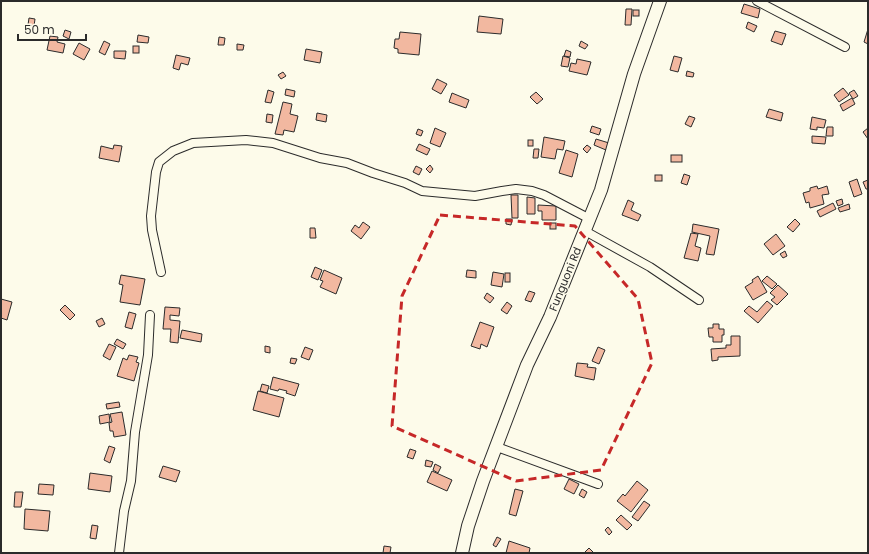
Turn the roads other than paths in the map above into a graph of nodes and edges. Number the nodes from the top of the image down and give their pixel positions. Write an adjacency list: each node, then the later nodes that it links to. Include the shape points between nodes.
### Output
1 (660, 1): 4 (street, Funguoni Rd, via 634,74 601,190)
2 (757, 1): 3 (street)
3 (845, 47)
4 (587, 225): 5 (street, via 544,195 532,190 502,190 475,196 422,191 347,163 320,158 274,143 246,140 193,143 173,151 160,162 156,172 151,216); 6 (street); 8 (street, Funguoni Rd, via 550,317 527,365)
5 (161, 272)
6 (699, 300)
7 (150, 316): 10 (street, via 148,355)
8 (497, 447): 9 (street); 11 (street, Funguoni Rd, via 468,526)
9 (598, 484)
10 (119, 553)
11 (462, 553)

